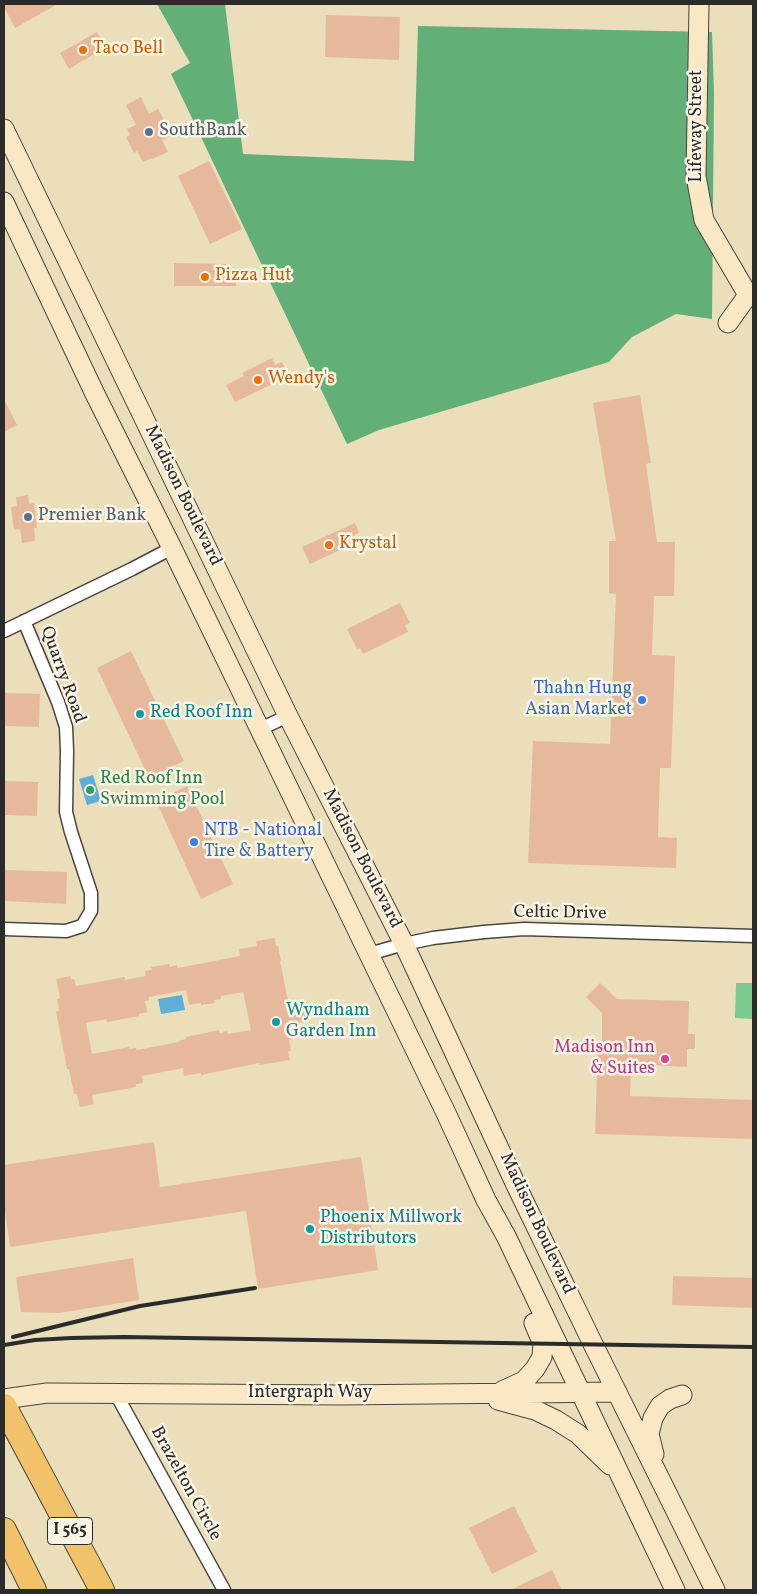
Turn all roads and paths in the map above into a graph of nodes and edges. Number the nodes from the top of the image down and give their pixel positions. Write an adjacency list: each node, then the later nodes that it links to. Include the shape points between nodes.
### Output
1 (699, 4): 4 (main road, Lifeway Street, via 696,176 704,220)
2 (4, 130): 9 (main road, Madison Boulevard)
3 (4, 202): 6 (main road, Madison Boulevard)
4 (751, 294): 5 (main road)
5 (728, 323)
6 (172, 548): 7 (street, Quarry Road); 10 (main road, Madison Boulevard)
7 (24, 621): 8 (street, Quarry Road); 11 (street, Quarry Road, via 66,727 66,812 91,893 91,911 82,926 66,931)
8 (4, 630)
9 (288, 716): 10 (street); 13 (main road, Madison Boulevard)
10 (260, 729): 14 (main road, Madison Boulevard)
11 (4, 929)
12 (753, 936): 13 (street, Celtic Drive, via 524,929)
13 (404, 944): 14 (street, Celtic Drive); 16 (main road, Madison Boulevard)
14 (369, 954): 15 (main road, Madison Boulevard)
15 (506, 1236): 17 (main road, via 520,1290 543,1344 542,1357 524,1381); 18 (main road, Madison Boulevard)
16 (617, 1392): 18 (main road, Intergraph Way); 26 (main road, Madison Boulevard)
17 (497, 1393): 18 (main road, Intergraph Way); 20 (main road, Intergraph Way)
18 (581, 1393): 24 (main road, Madison Boulevard)
19 (116, 1394): 20 (main road, Intergraph Way); 22 (main road, Intergraph Way, via 47,1393); 29 (street, Brazelton Circle)
20 (473, 1394): 24 (main road, via 535,1410 556,1420 592,1446)
21 (682, 1395): 26 (main road, via 660,1406 648,1434 655,1458 681,1510)
22 (4, 1399)
23 (4, 1406): 28 (highway, I 565)
24 (621, 1476): 30 (main road, Madison Boulevard)
25 (4, 1530): 27 (highway)
26 (696, 1552): 31 (main road, Madison Boulevard)
27 (34, 1590)
28 (102, 1590)
29 (224, 1590)
30 (675, 1590)
31 (714, 1590)

